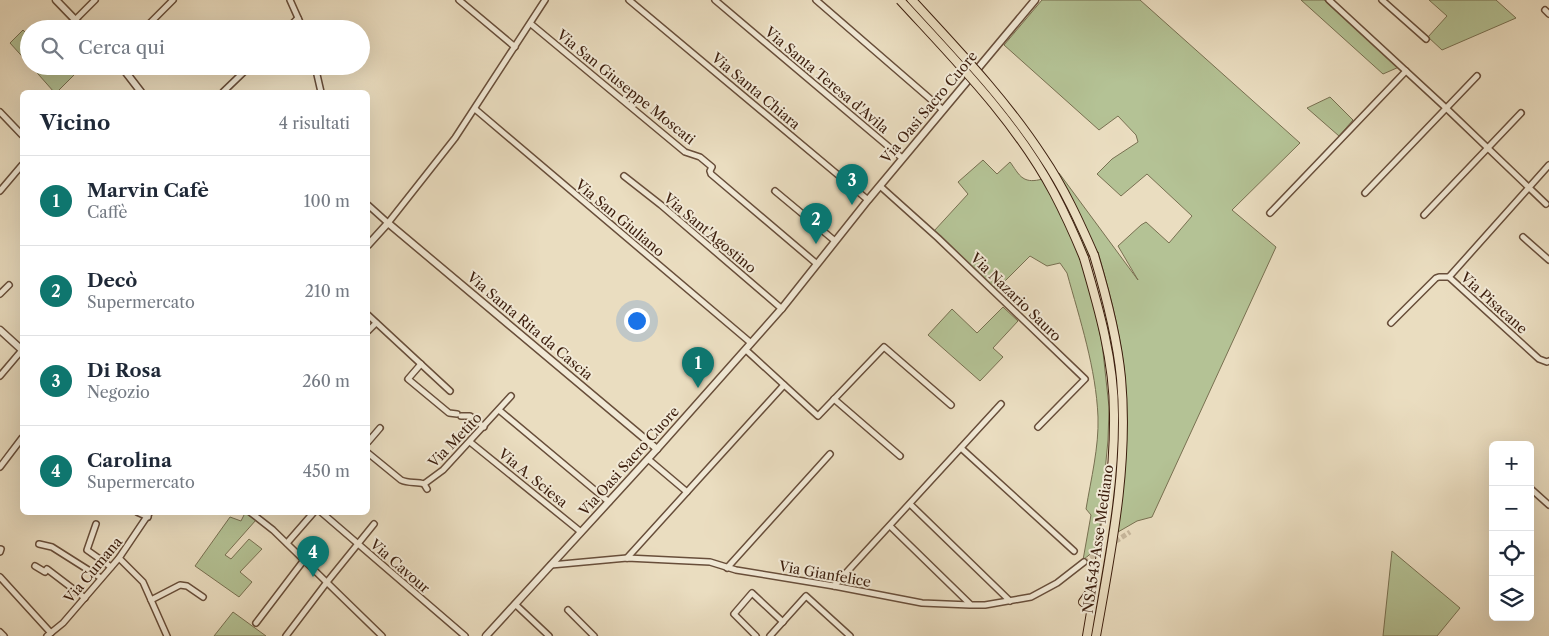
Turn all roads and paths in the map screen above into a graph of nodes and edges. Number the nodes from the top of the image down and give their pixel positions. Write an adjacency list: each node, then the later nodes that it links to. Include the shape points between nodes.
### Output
1 (95, 0): 16 (street)
2 (173, 0): 17 (street)
3 (459, 0): 20 (street)
4 (545, 0): 18 (street)
5 (629, 0): 45 (street, Via Santa Chiara)
6 (715, 0): 36 (street, Via Santa Teresa d'Avila)
7 (816, 0): 31 (street)
8 (900, 0): 119 (highway, NSA543 Asse Mediano, bridge, via 1010,126 1053,192 1084,258 1108,350 1114,414 1109,502)
9 (912, 0): 146 (highway, NSA543 Asse Mediano, bridge, via 1014,116 1043,156 1063,189 1094,255 1111,316 1123,406 1118,504)
10 (1035, 0): 31 (street, Via Oasi Sacro Cuore)
11 (1329, 0): 21 (street)
12 (1382, 0): 19 (street)
13 (58, 1): 16 (street)
14 (292, 1): 15 (street)
15 (298, 18)
16 (75, 20)
17 (153, 20)
18 (531, 24): 20 (street); 55 (street, Via San Giuseppe Moscati, via 685,152 700,157 712,167 711,174)
19 (1426, 39)
20 (515, 47): 30 (street)
21 (1406, 71): 29 (street); 48 (street)
22 (128, 75): 26 (street)
23 (241, 75): 27 (street)
24 (316, 75): 28 (street)
25 (1477, 76): 29 (street)
26 (139, 90)
27 (225, 90)
28 (320, 90)
29 (1446, 108): 35 (street); 44 (street)
30 (475, 109): 50 (street); 65 (street, Via San Giuliano)
31 (943, 110): 36 (street, Via Oasi Sacro Cuore)
32 (0, 112): 34 (street)
33 (1521, 113): 35 (street)
34 (20, 133)
35 (1488, 148): 41 (street); 49 (street)
36 (902, 158): 40 (street, Via Oasi Sacro Cuore)
37 (1549, 165): 41 (street, Via Pisacane)
38 (20, 167): 42 (street)
39 (624, 176): 59 (street, Via Sant'Agostino)
40 (880, 186): 45 (street, Via Oasi Sacro Cuore); 80 (street, Via Nazario Sauro, via 1085,379)
41 (1529, 188): 46 (street); 56 (street, Via Pisacane)
42 (0, 191)
43 (775, 191): 52 (street)
44 (1365, 193)
45 (868, 200): 52 (street, Via Oasi Sacro Cuore)
46 (1546, 204)
47 (370, 207): 50 (street)
48 (1270, 213)
49 (1424, 214)
50 (388, 223): 53 (street); 86 (street, Via Santa Rita da Cascia)
51 (1523, 237): 54 (street)
52 (835, 241): 55 (street, Via Oasi Sacro Cuore)
53 (370, 243)
54 (1549, 260)
55 (817, 264): 59 (street, Via Oasi Sacro Cuore)
56 (1449, 277): 62 (street, via 1436,278); 69 (street, Via Pisacane, via 1539,359)
57 (9, 285): 58 (street)
58 (0, 294)
59 (782, 309): 65 (street, Via Oasi Sacro Cuore)
60 (370, 317): 61 (street)
61 (376, 323): 63 (street); 70 (street)
62 (1391, 323)
63 (370, 329)
64 (0, 330): 66 (street)
65 (751, 343): 67 (street, Via Oasi Sacro Cuore)
66 (20, 348)
67 (746, 350): 72 (street); 86 (street, Via Oasi Sacro Cuore)
68 (20, 352): 71 (street)
69 (1549, 361)
70 (421, 364): 73 (street); 79 (street, via 408,379 449,413 470,416)
71 (0, 376)
72 (784, 385): 75 (street, via 818,416); 92 (street)
73 (450, 390)
74 (512, 396): 78 (street, Via Metito)
75 (834, 399): 77 (street, via 884,347); 89 (street)
76 (1001, 404): 85 (street)
77 (951, 405)
78 (499, 410): 79 (street, Via Metito); 94 (street)
79 (484, 427): 84 (street, Via Metito)
80 (1038, 427)
81 (380, 428): 82 (street)
82 (370, 440)
83 (20, 441): 91 (street)
84 (470, 442): 88 (street, Via Metito, via 426,487 421,483 401,480); 104 (street, Via A. Sciesa)
85 (961, 448): 95 (street); 108 (street)
86 (657, 449): 90 (street, Via Oasi Sacro Cuore)
87 (830, 454): 116 (street)
88 (370, 455)
89 (900, 456)
90 (648, 459): 92 (street); 94 (street, Via Oasi Sacro Cuore)
91 (0, 467)
92 (687, 492): 110 (street)
93 (1534, 492): 96 (street)
94 (609, 502): 104 (street, Via Oasi Sacro Cuore)
95 (910, 504): 103 (street); 125 (street)
96 (1549, 505)
97 (149, 515): 109 (street, Via Cumana)
98 (254, 515): 105 (street)
99 (311, 515): 105 (street)
100 (324, 515): 107 (street, Via Cavour)
101 (96, 524): 115 (street, via 87,550)
102 (374, 524): 107 (street)
103 (890, 526): 121 (street); 128 (street)
104 (581, 532): 113 (street, Via Oasi Sacro Cuore)
105 (287, 543): 111 (street)
106 (39, 544): 118 (street, via 52,547)
107 (358, 544): 120 (street); 138 (street, Via Cavour)
108 (1074, 551)
109 (119, 558): 115 (street, Via Cumana); 124 (street, via 143,582)
110 (627, 558): 113 (street, Via Gianfelice); 116 (street, Via Gianfelice, via 710,562)
111 (304, 560): 120 (street); 131 (street)
112 (1084, 562): 125 (street, Via Gianfelice, via 1046,590)
113 (551, 565): 127 (street, Via Oasi Sacro Cuore)
114 (35, 566): 122 (street, via 45,572 47,569)
115 (111, 567): 118 (street, Via Cumana)
116 (727, 568): 121 (street, Via Gianfelice)
117 (0, 577): 133 (street)
118 (101, 578): 122 (street, Via Cumana)
119 (1097, 579): 126 (highway); 145 (highway, NSA543 Asse Mediano)
120 (327, 582): 136 (street); 137 (street)
121 (834, 586): 128 (street, Via Gianfelice, via 922,603)
122 (85, 598): 133 (street, Via Cumana)
123 (202, 598): 124 (street, via 187,586 180,585)
124 (151, 600): 135 (street)
125 (1010, 601): 128 (street, Via Gianfelice)
126 (1083, 602)
127 (515, 604): 139 (street, Via Oasi Sacro Cuore); 140 (street)
128 (970, 605)
129 (568, 610): 141 (street)
130 (783, 622): 142 (street, via 752,593 734,614); 143 (street); 144 (street, via 806,596)
131 (256, 623)
132 (0, 632): 134 (street)
133 (52, 634)
134 (4, 636)
135 (167, 636)
136 (286, 636)
137 (382, 636)
138 (465, 636)
139 (486, 636)
140 (549, 636)
141 (594, 636)
142 (756, 636)
143 (770, 636)
144 (850, 636)
145 (1087, 636)
146 (1096, 636)

